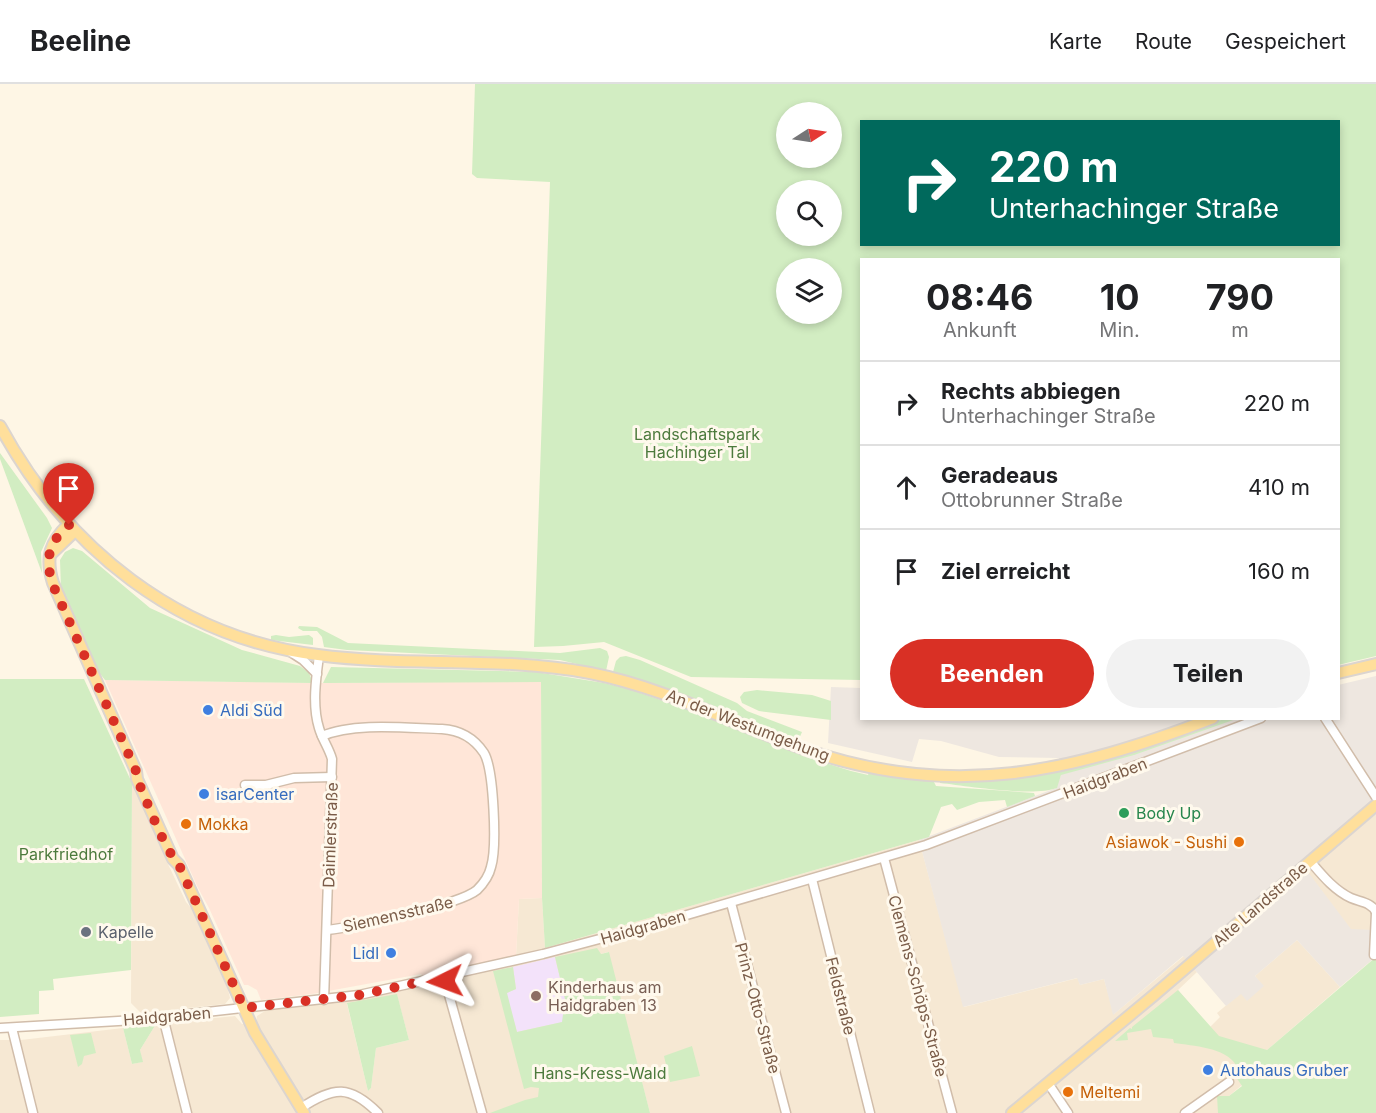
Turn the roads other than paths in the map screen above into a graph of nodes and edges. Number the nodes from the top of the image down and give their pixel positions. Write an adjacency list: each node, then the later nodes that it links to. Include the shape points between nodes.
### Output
1 (0, 426): 2 (main road, An der Westumgehung, via 28,475)
2 (51, 505): 3 (main road, An der Westumgehung); 4 (main road)
3 (72, 528): 4 (main road); 5 (main road); 6 (main road, An der Westumgehung, via 151,595 226,632)
4 (57, 536): 5 (main road)
5 (50, 556): 28 (main road, via 52,583)
6 (288, 651): 7 (main road, An der Westumgehung); 10 (street)
7 (319, 656): 10 (street, Daimlerstraße); 11 (main road, An der Westumgehung, via 536,665 592,674 657,691 806,750 883,769 930,775 1012,775 1061,766 1115,753)
8 (1376, 664): 9 (main road)
9 (1340, 673)
10 (317, 674): 14 (street, Daimlerstraße, via 317,717)
11 (1207, 720)
12 (1257, 720): 19 (street, Haidgraben)
13 (1326, 720): 17 (street)
14 (322, 736): 15 (street, Daimlerstraße, via 332,759); 24 (street, Siemensstraße, via 353,728 442,729 465,735 484,754 490,768 493,852 489,874 467,897)
15 (332, 777): 16 (street); 24 (street, Daimlerstraße)
16 (245, 785)
17 (1376, 797)
18 (1376, 805): 20 (main road, Alte Landstraße)
19 (884, 858): 21 (street, Haidgraben); 41 (street, Clemens-Schöps-Straße)
20 (1310, 861): 23 (street, via 1329,882 1349,897 1370,904); 33 (main road, Alte Landstraße)
21 (812, 879): 22 (street, Haidgraben); 40 (street, Feldstraße)
22 (731, 903): 26 (street, Haidgraben); 39 (street, Prinz-Otto-Straße)
23 (1376, 913): 25 (street)
24 (327, 930): 27 (street, Daimlerstraße)
25 (1374, 955)
26 (444, 977): 27 (street, Haidgraben); 38 (street)
27 (324, 1000): 28 (street, Haidgraben)
28 (244, 1008): 29 (street, Haidgraben); 34 (main road)
29 (164, 1017): 31 (street, Haidgraben); 36 (street)
30 (0, 1028): 31 (street, Haidgraben)
31 (12, 1028): 35 (street)
32 (1229, 1082): 44 (street)
33 (1048, 1083): 42 (main road, Alte Landstraße); 43 (street)
34 (302, 1111): 37 (street, via 328,1094 339,1092 360,1097)
35 (33, 1113)
36 (187, 1113)
37 (378, 1113)
38 (482, 1113)
39 (786, 1113)
40 (870, 1113)
41 (952, 1113)
42 (1012, 1113)
43 (1068, 1113)
44 (1185, 1113)

